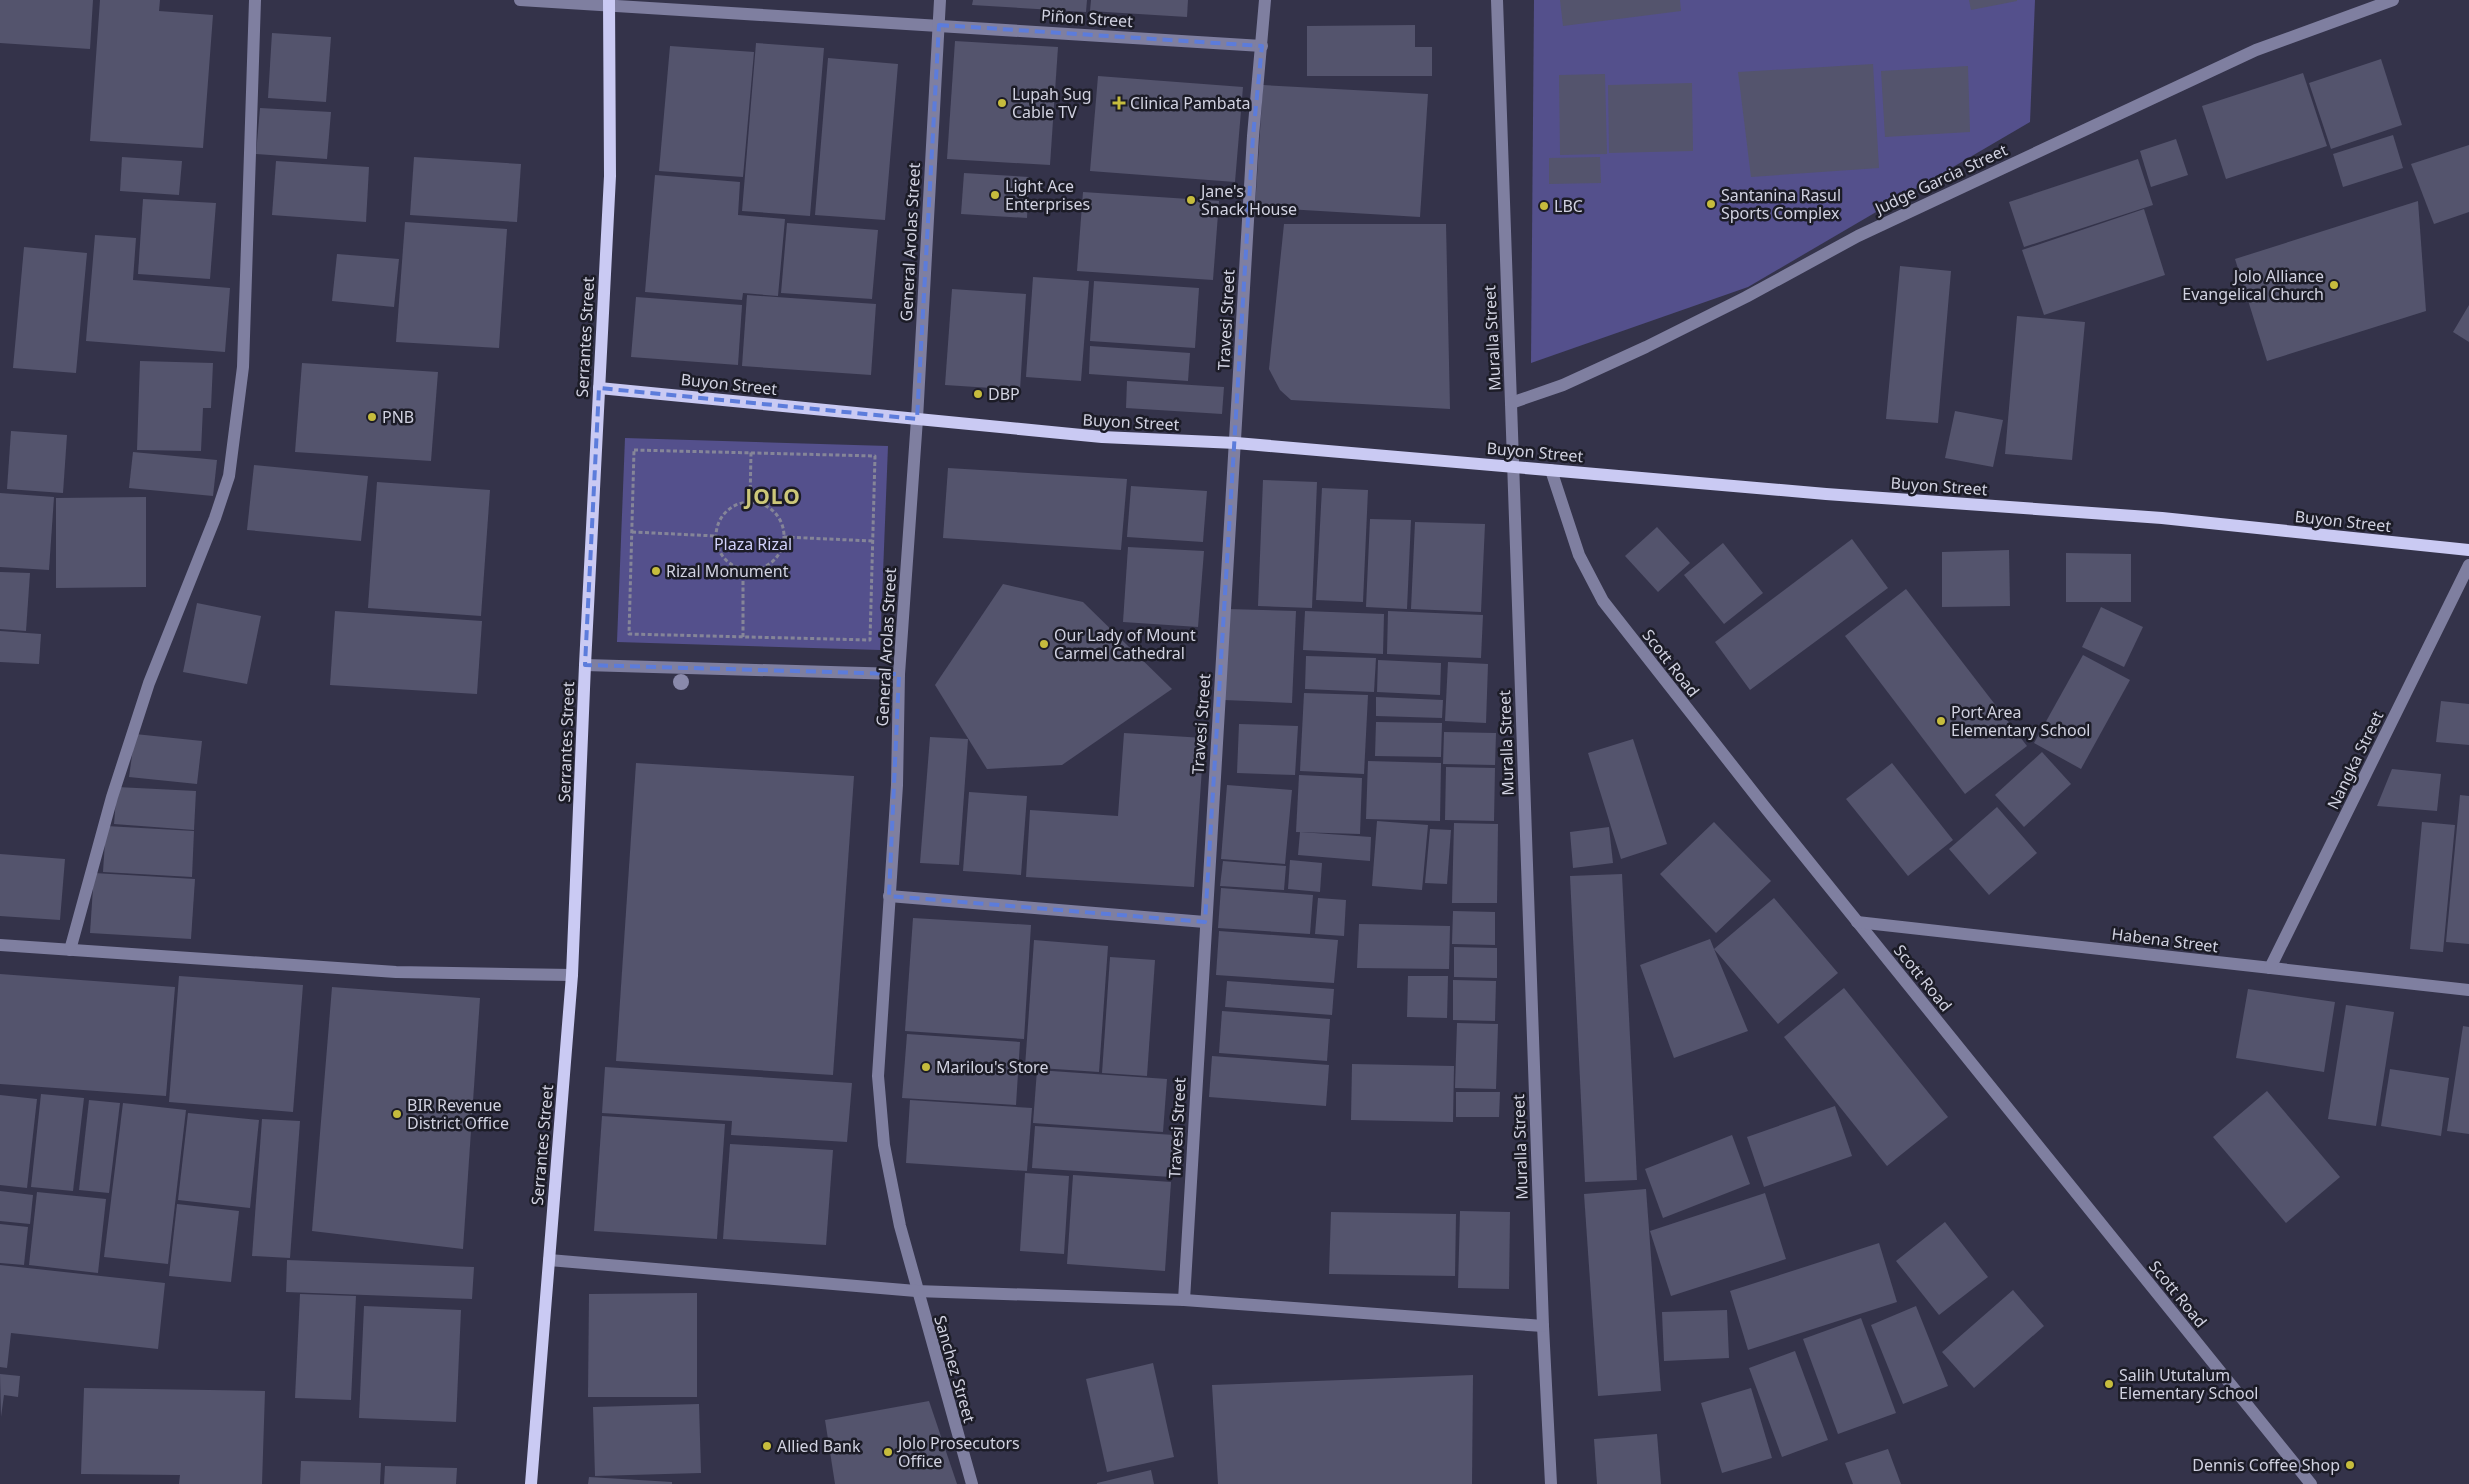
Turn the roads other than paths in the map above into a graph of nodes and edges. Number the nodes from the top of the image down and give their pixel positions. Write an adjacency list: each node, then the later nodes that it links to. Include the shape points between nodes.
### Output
1 (255, 0): 24 (street, via 243,367 230,476 149,683 112,797)
2 (520, 0): 7 (street, Piñon Street)
3 (940, 0): 8 (street, General Arolas Street)
4 (1264, 0): 9 (street, Travesi Street)
5 (1497, 0): 11 (street, Muralla Street)
6 (2392, 0): 11 (street, Judge Garcia Street, via 2247,54 1858,236 1646,347 1564,385)
7 (609, 2): 8 (street, Piñon Street); 10 (main road, Serrantes Street, via 610,176)
8 (939, 25): 9 (street, Piñon Street); 12 (street, General Arolas Street)
9 (1262, 46): 13 (street, Travesi Street, via 1253,136)
10 (599, 388): 12 (main road, Buyon Street); 18 (main road, Serrantes Street)
11 (1511, 403): 14 (street, Muralla Street)
12 (917, 419): 13 (main road, Buyon Street, via 1102,437); 19 (street, General Arolas Street)
13 (1236, 443): 14 (main road, Buyon Street); 21 (street, Travesi Street)
14 (1514, 467): 15 (main road, Buyon Street); 31 (street, Muralla Street)
15 (1551, 470): 16 (main road, Buyon Street, via 2162,518); 22 (street, Scott Road, via 1579,555 1603,601)
16 (2469, 550)
17 (2469, 565): 25 (street, Nangka Street)
18 (585, 665): 19 (street); 26 (main road, Serrantes Street)
19 (899, 674): 20 (street, General Arolas Street, via 897,785)
20 (889, 896): 21 (street); 29 (street, General Arolas Street, via 878,1076 884,1145)
21 (1205, 922): 30 (street, Travesi Street)
22 (1857, 922): 25 (street, Habena Street); 35 (street, Scott Road)
23 (0, 945): 24 (street)
24 (70, 950): 26 (street, via 396,972)
25 (2270, 968): 27 (street, Habena Street)
26 (572, 975): 28 (main road, Serrantes Street)
27 (2469, 990)
28 (549, 1260): 29 (street); 32 (main road, Serrantes Street)
29 (916, 1292): 30 (street); 33 (street, Sanchez Street)
30 (1184, 1300): 31 (street)
31 (1543, 1326): 34 (street, Muralla Street)
32 (531, 1484)
33 (972, 1484)
34 (1551, 1484)
35 (2311, 1484)

